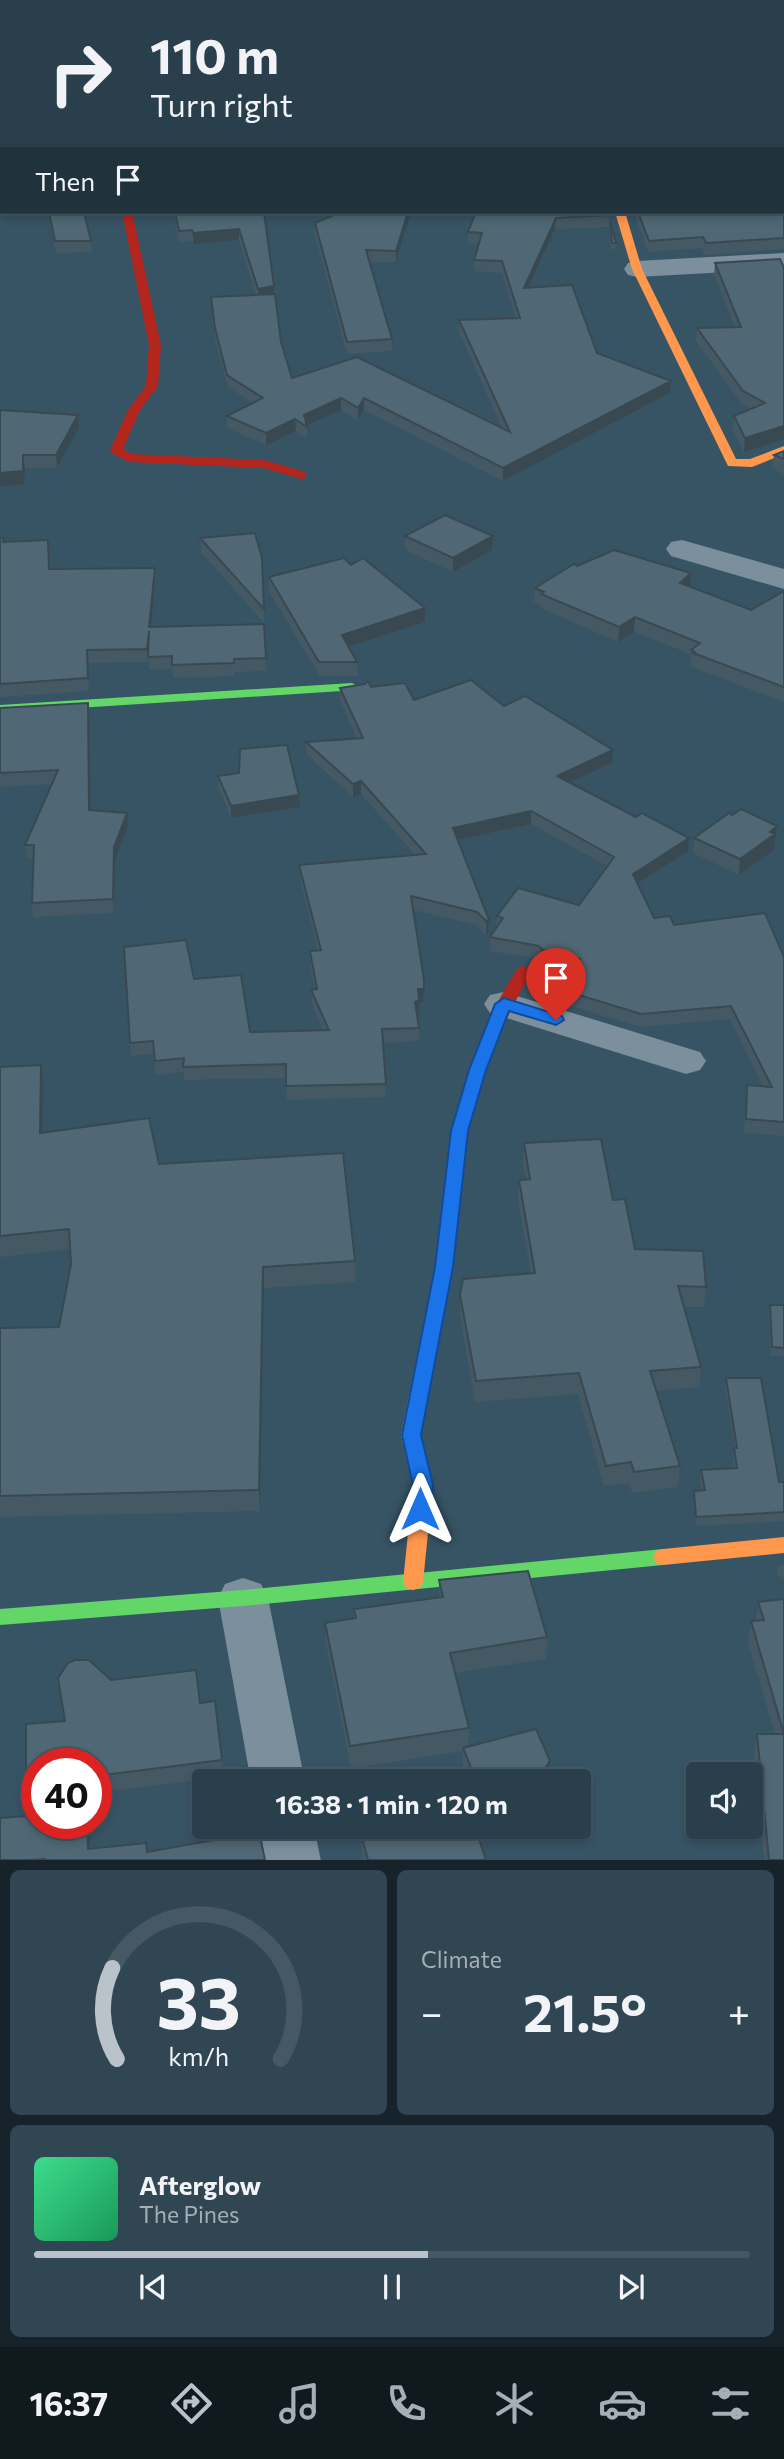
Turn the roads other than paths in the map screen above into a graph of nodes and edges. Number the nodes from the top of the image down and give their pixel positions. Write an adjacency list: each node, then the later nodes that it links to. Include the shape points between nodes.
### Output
1 (127, 214): 6 (street, via 155,345 152,386 128,420 116,450 129,458 264,464)
2 (621, 214): 4 (street)
3 (784, 261): 4 (street)
4 (637, 269): 5 (street, via 732,463 756,463)
5 (784, 450)
6 (302, 475)
7 (682, 549): 8 (street)
8 (784, 579)
9 (352, 687): 10 (street)
10 (0, 709)
11 (514, 987): 12 (street); 14 (street, via 478,1070 460,1131 444,1267 411,1435 423,1485)
12 (686, 1061)
13 (784, 1545): 14 (street)
14 (413, 1582): 15 (street)
15 (243, 1598): 16 (street); 17 (street)
16 (0, 1616)
17 (276, 1769)
18 (289, 1839): 19 (street)
19 (293, 1860)

